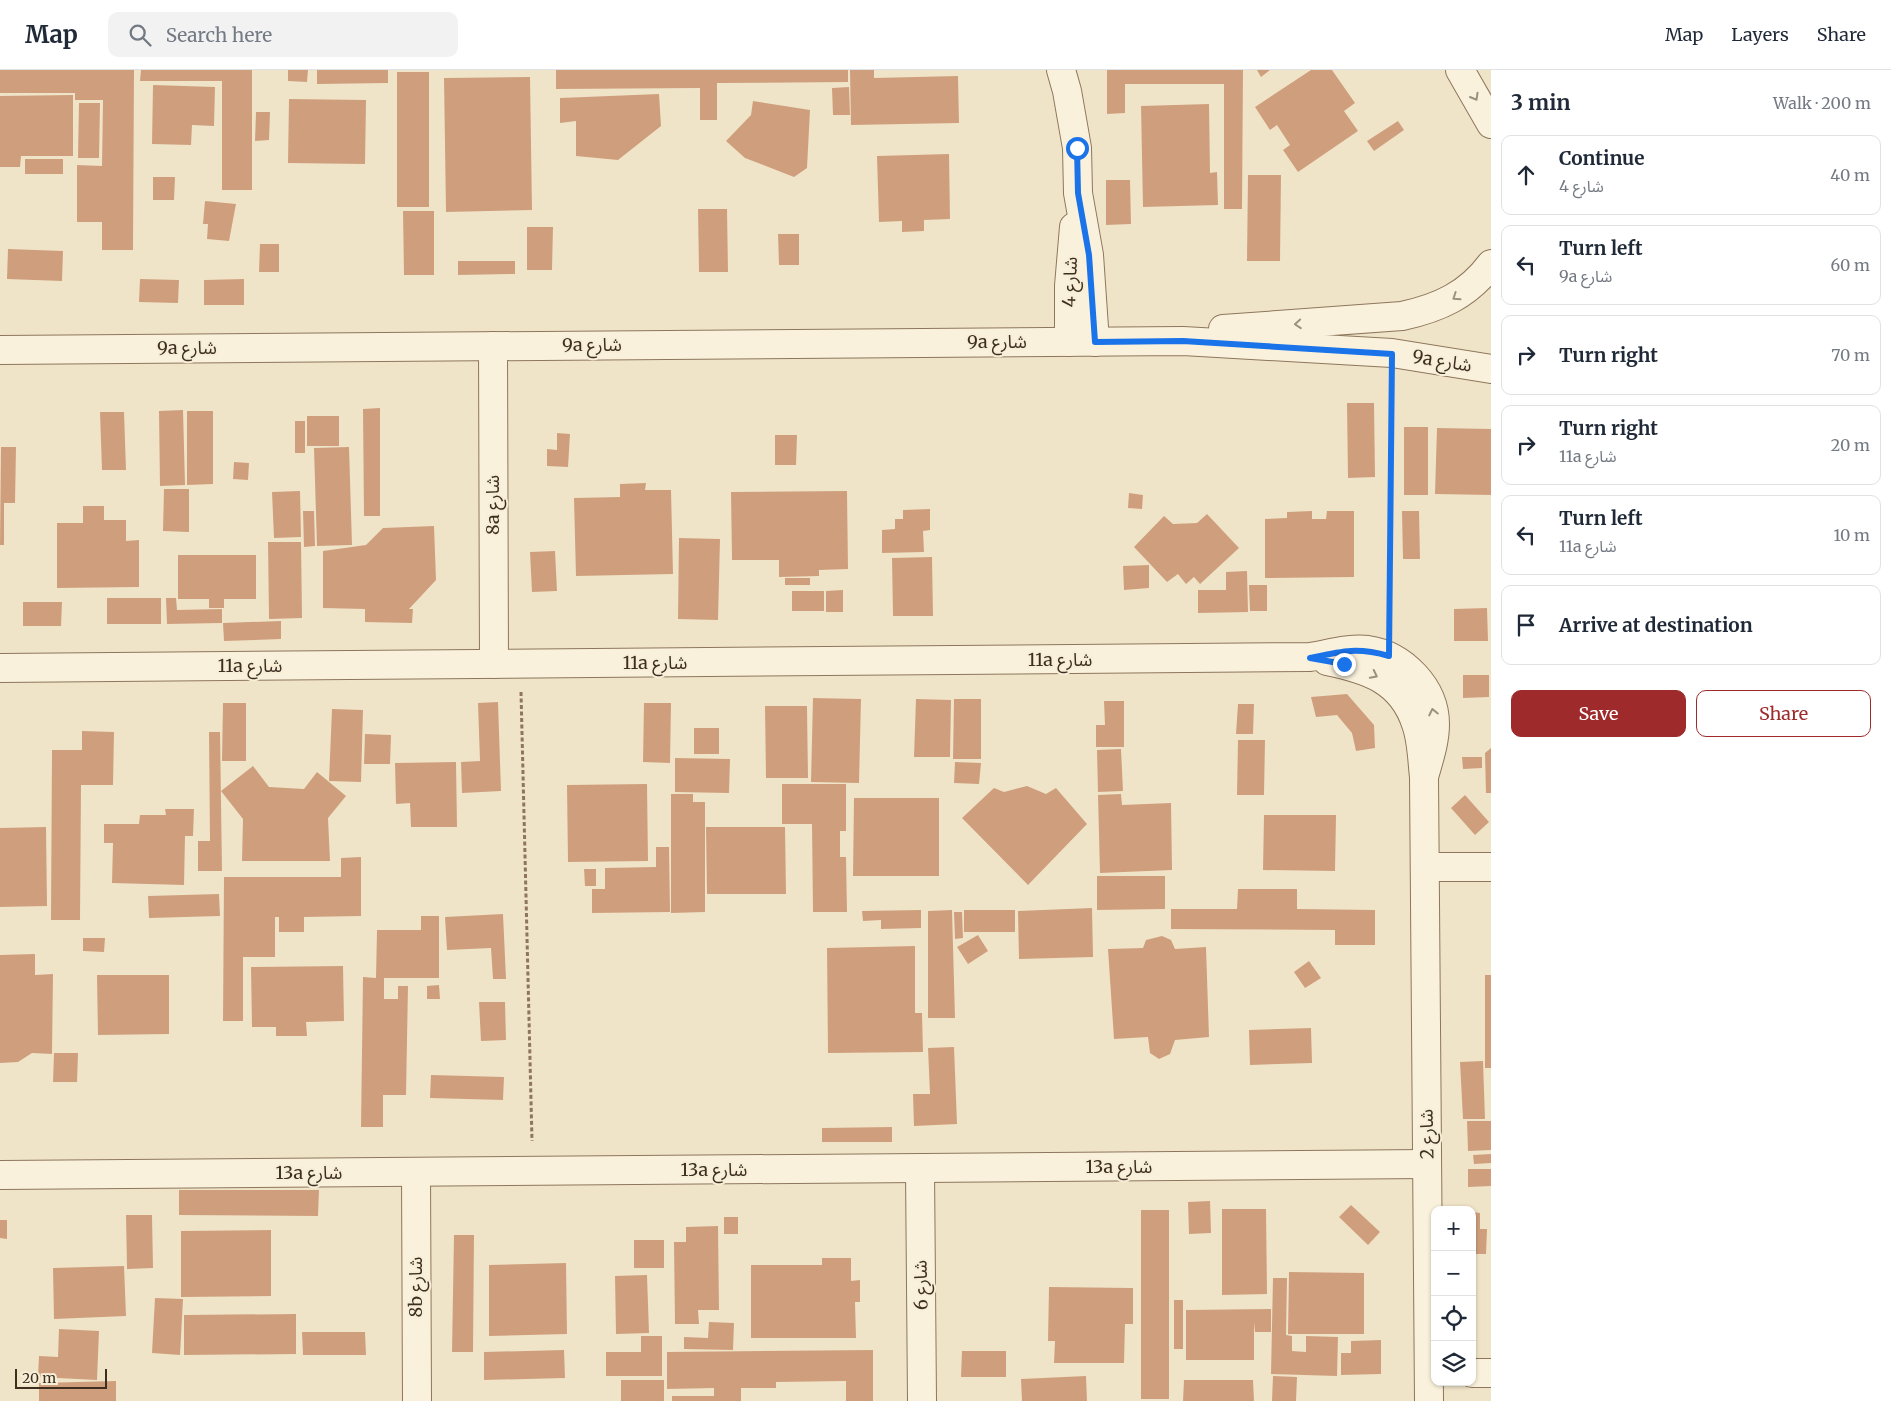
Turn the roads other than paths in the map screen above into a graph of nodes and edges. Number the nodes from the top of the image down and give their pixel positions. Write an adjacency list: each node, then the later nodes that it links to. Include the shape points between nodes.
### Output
1 (1061, 70): 6 (street, شارع 4, via 1077,148 1078,193 1069,286)
2 (1460, 70): 3 (street, one-way to 3)
3 (1491, 124)
4 (1491, 264): 5 (street, 9a شارع, one-way to 5, via 1452,300 1427,311 1402,316 1219,329)
5 (1183, 341): 6 (street, 9a شارع); 9 (street, 9a شارع, via 1392,354)
6 (1082, 342): 7 (street, 9a شارع)
7 (493, 346): 8 (street, 9a شارع); 11 (street, 8a شارع)
8 (0, 350)
9 (1491, 369)
10 (1310, 658): 11 (street, 11a شارع); 13 (street, 11a شارع, one-way to 13, via 1363,669 1396,690 1416,724); 13 (street, 11a شارع, one-way to 10, via 1434,743 1435,722 1431,702 1407,667 1389,656 1368,650 1348,650)
11 (507, 664): 12 (street, 11a شارع)
12 (0, 668)
13 (1424, 777): 14 (street, 11a شارع)
14 (1425, 867): 15 (street); 16 (street, شارع 2)
15 (1491, 867)
16 (1427, 1164): 17 (street, 13a شارع); 20 (street, شارع 2)
17 (920, 1169): 18 (street, 13a شارع); 25 (street, شارع 6)
18 (416, 1172): 19 (street, 13a شارع); 24 (street, 8b شارع)
19 (0, 1176)
20 (1431, 1341)
21 (1476, 1373): 22 (street)
22 (1491, 1373)
23 (1431, 1386): 26 (street, شارع 2)
24 (417, 1401)
25 (922, 1401)
26 (1430, 1401)

